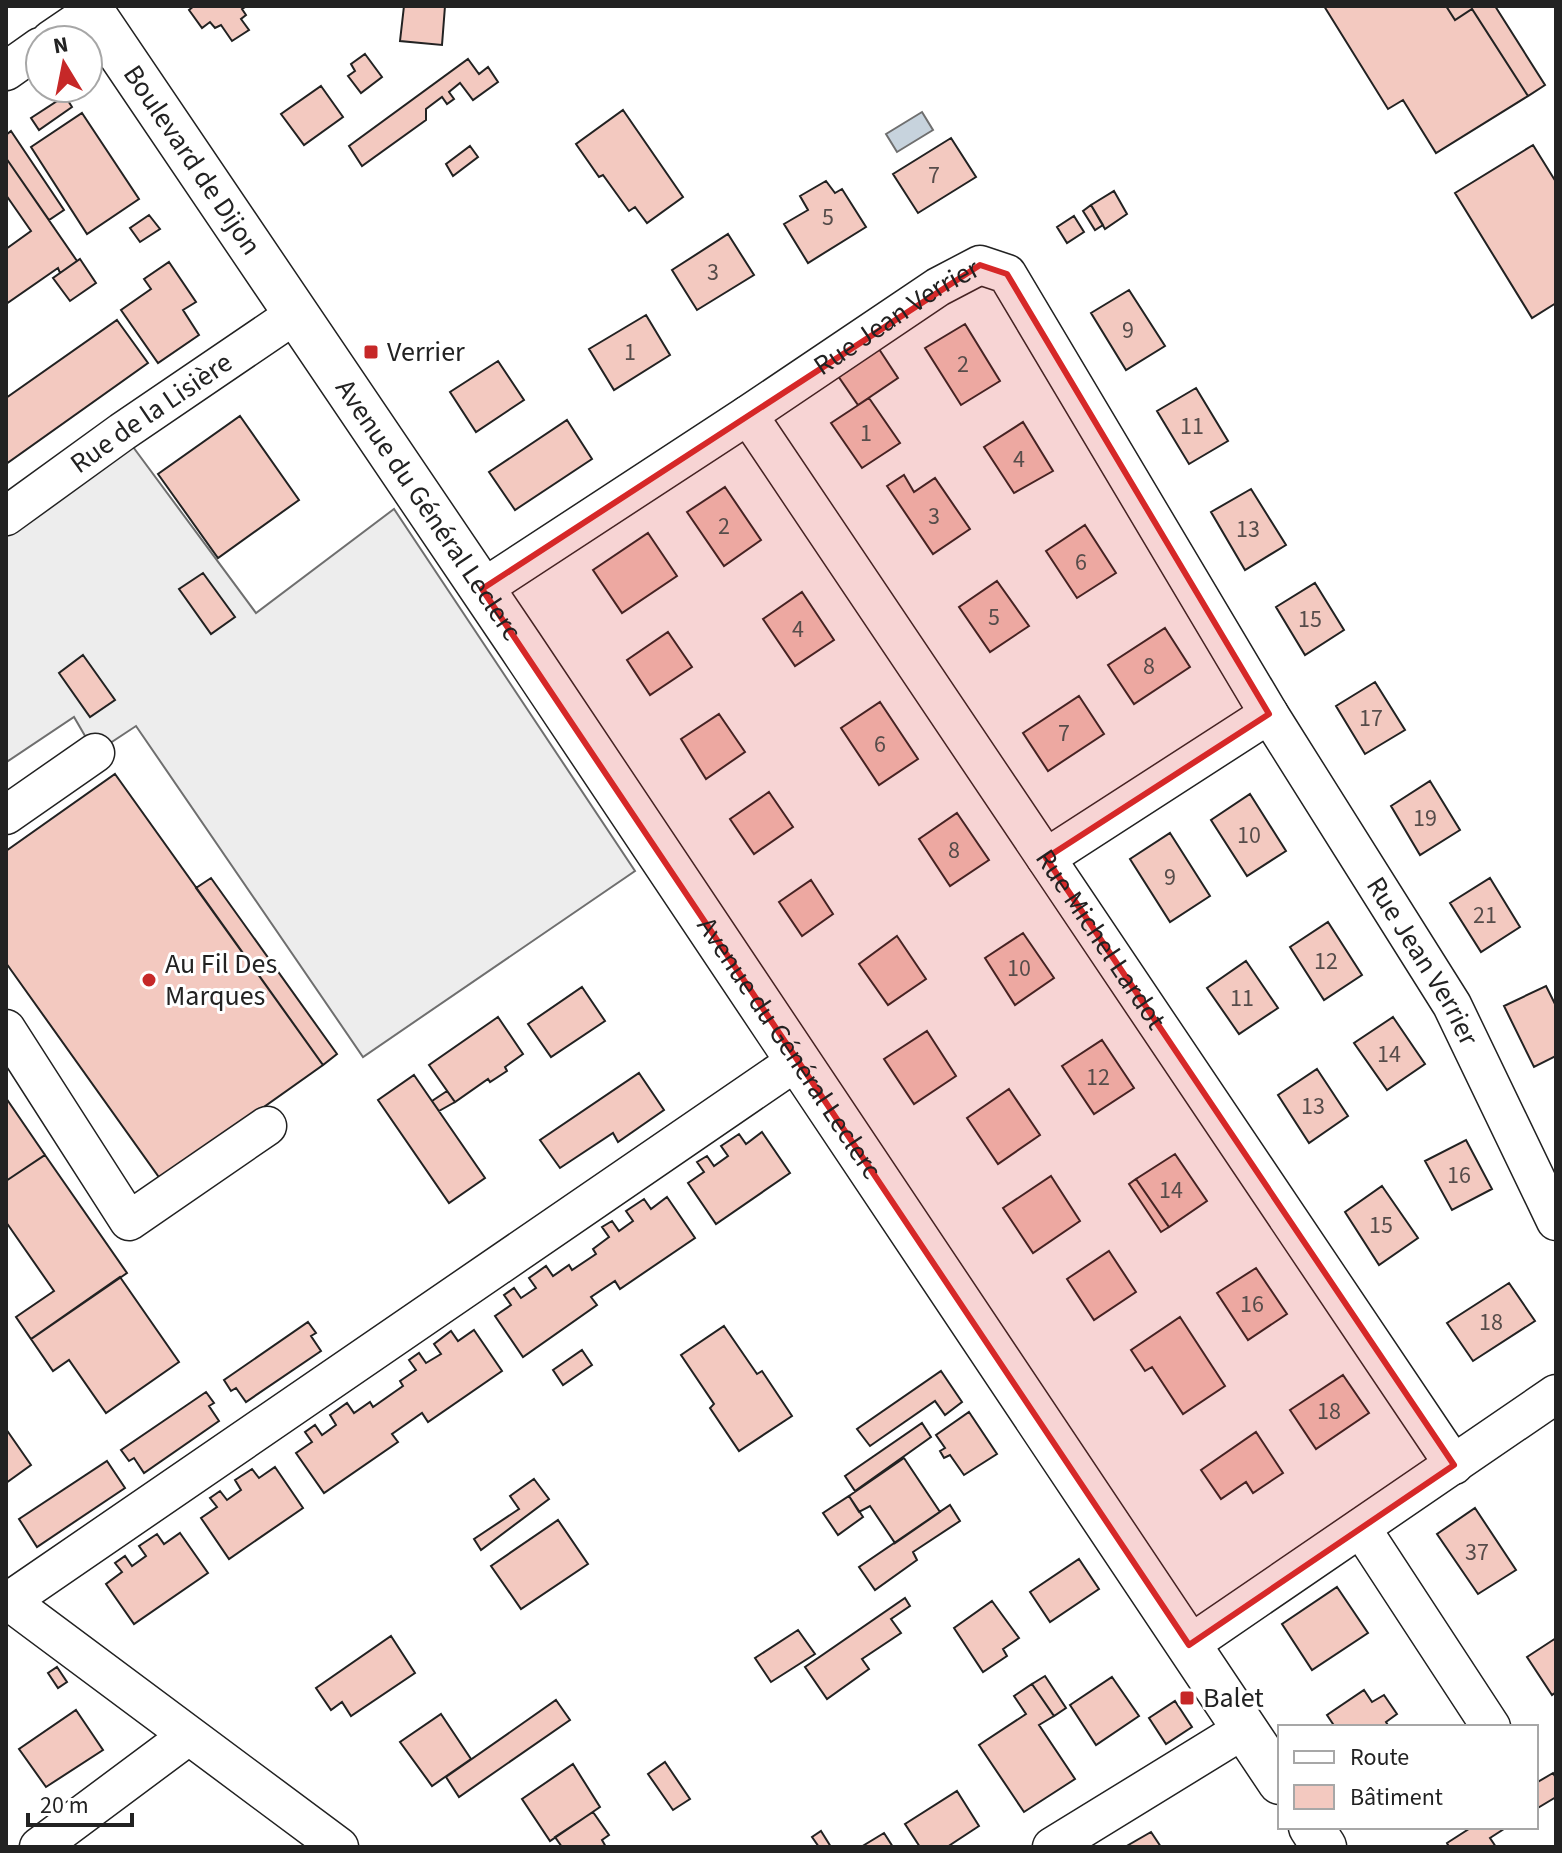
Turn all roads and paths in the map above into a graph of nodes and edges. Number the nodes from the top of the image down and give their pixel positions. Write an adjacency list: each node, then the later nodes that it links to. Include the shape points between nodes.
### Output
1 (90, 9): 2 (street); 5 (main road, Boulevard de Dijon)
2 (71, 24)
3 (24, 58): 4 (street)
4 (6, 71)
5 (297, 313): 7 (street, Rue de la Lisière); 8 (main road, Avenue du Général Leclerc)
6 (748, 415): 8 (street, Rue Jean Verrier); 9 (street, Rue Jean Verrier, via 952,280 980,265 1007,274); 12 (street, Rue Michel Lardot)
7 (6, 516)
8 (482, 589): 14 (main road, Avenue du Général Leclerc)
9 (1269, 714): 12 (street); 16 (street, Rue Jean Verrier, via 1452,1005)
10 (95, 753): 11 (street)
11 (6, 815)
12 (1046, 858): 18 (street, Rue Michel Lardot)
13 (6, 1029): 15 (street, via 129,1221)
14 (798, 1060): 20 (street); 21 (main road, Avenue du Général Leclerc)
15 (267, 1126)
16 (1556, 1221)
17 (1556, 1394): 18 (street)
18 (1454, 1465): 19 (street)
19 (1361, 1528): 21 (street); 22 (street)
20 (8, 1600): 24 (street)
21 (1189, 1645): 23 (main road, Avenue du Général Leclerc)
22 (1490, 1725)
23 (1244, 1729): 25 (main road, Avenue du Général Leclerc); 29 (street)
24 (188, 1736): 27 (street); 28 (street)
25 (1278, 1779)
26 (1312, 1829): 30 (main road)
27 (39, 1847)
28 (339, 1847)
29 (1052, 1847)
30 (1324, 1847)

